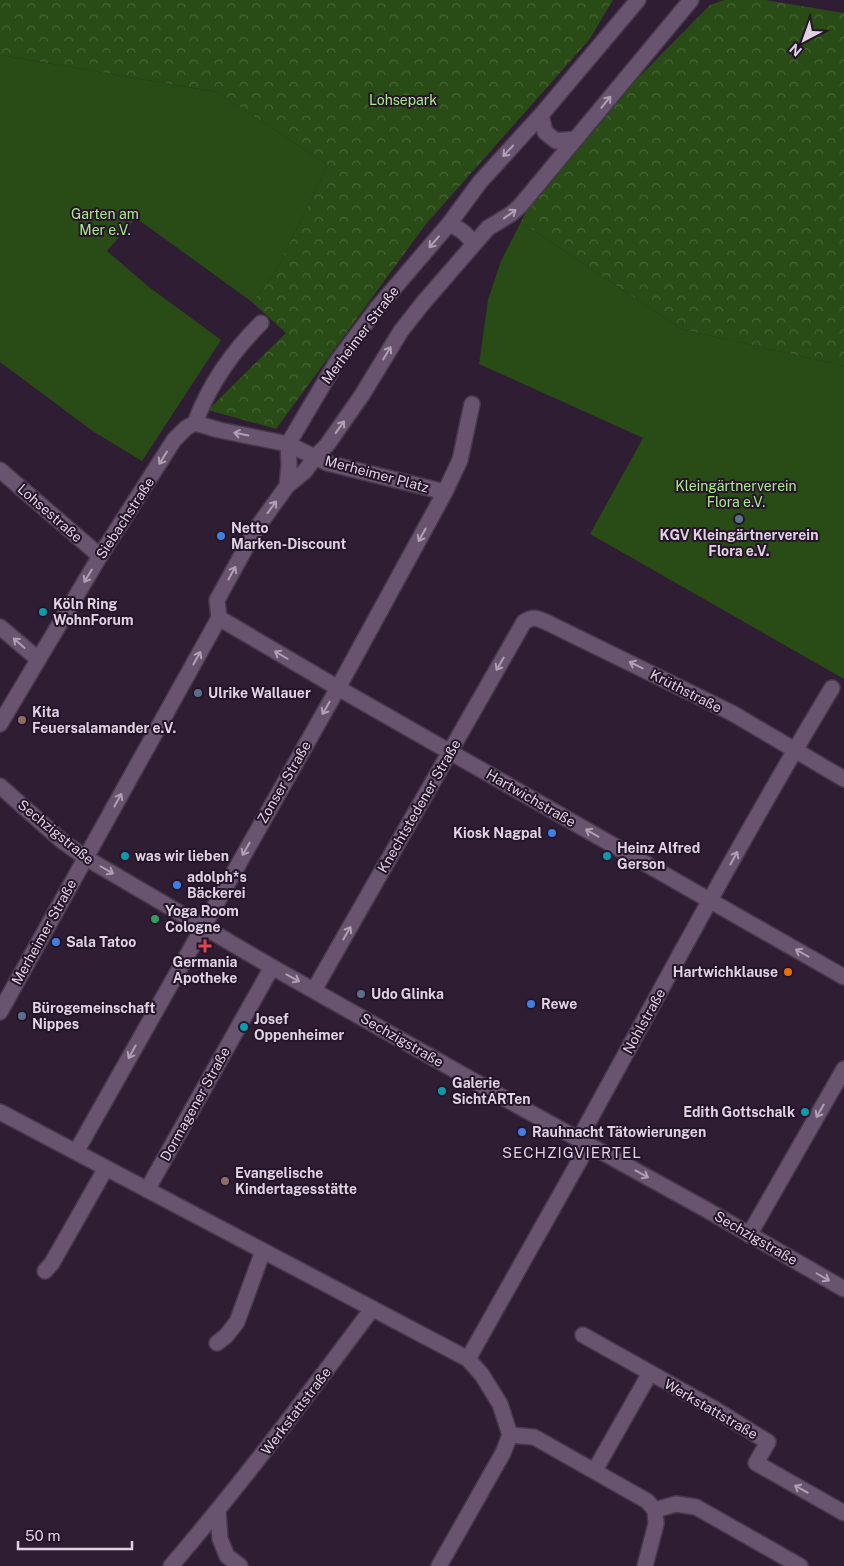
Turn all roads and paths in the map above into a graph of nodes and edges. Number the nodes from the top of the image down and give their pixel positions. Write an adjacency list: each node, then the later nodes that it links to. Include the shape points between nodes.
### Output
1 (638, 0): 3 (street, Merheimer Straße)
2 (691, 0): 5 (street, Merheimer Straße, one-way to 2)
3 (627, 7): 4 (street, Merheimer Straße)
4 (541, 115): 5 (street, via 544,132 556,141); 6 (street, Merheimer Straße, one-way to 6, via 480,182)
5 (575, 139): 7 (street, Merheimer Straße, one-way to 5, via 488,228 520,206)
6 (449, 224): 7 (street, via 460,228); 11 (street, Merheimer Straße, one-way to 11, via 378,307 336,363)
7 (473, 244): 12 (street, Merheimer Straße, one-way to 7, via 362,395 401,331)
8 (261, 323): 10 (street, via 241,343 214,382)
9 (472, 404): 15 (street, Zonser Straße, via 460,460)
10 (195, 423): 11 (street, Merheimer Platz, one-way to 10); 16 (street, Siebachstraße, one-way to 16, via 174,440)
11 (288, 444): 12 (street, Merheimer Platz); 14 (street)
12 (316, 456): 14 (street, Merheimer Straße, via 305,471); 15 (street, Merheimer Platz, via 327,463)
13 (0, 470): 16 (street, Lohsestraße)
14 (287, 486): 17 (street, Merheimer Straße, one-way to 14, via 217,600 256,529)
15 (445, 492): 21 (street, Zonser Straße, one-way to 21)
16 (100, 556): 20 (street, Siebachstraße, one-way to 20)
17 (218, 618): 21 (street, Hartwichstraße, one-way to 17); 28 (street, Merheimer Straße, one-way to 17)
18 (524, 622): 24 (street, Krüthstraße, one-way to 18, via 716,705 546,622 535,617); 25 (street, Knechtstedener Straße, one-way to 25)
19 (0, 627): 20 (street, one-way to 19)
20 (38, 660): 23 (street, Siebachstraße)
21 (338, 688): 25 (street, Hartwichstraße); 30 (street, Zonser Straße, one-way to 30)
22 (832, 688): 24 (street, Nohlstraße)
23 (0, 724)
24 (795, 749): 26 (street, Krüthstraße); 29 (street, Nohlstraße, one-way to 24)
25 (450, 752): 29 (street, Hartwichstraße, one-way to 25); 33 (street, Knechtstedener Straße, one-way to 25)
26 (844, 779)
27 (0, 786): 28 (street, Sechzigstraße)
28 (86, 858): 30 (street, Sechzigstraße, one-way to 30); 34 (street, Merheimer Straße)
29 (710, 900): 32 (street, Hartwichstraße, one-way to 29); 37 (street, Nohlstraße, via 585,1128)
30 (202, 926): 31 (street, Sechzigstraße); 38 (street, Zonser Straße, one-way to 38)
31 (272, 966): 33 (street, Sechzigstraße, one-way to 33); 40 (street, Dormagener Straße)
32 (844, 977)
33 (314, 990): 37 (street, Sechzigstraße)
34 (0, 1012)
35 (844, 1069): 41 (street, one-way to 41)
36 (0, 1112): 38 (street)
37 (584, 1143): 41 (street, Sechzigstraße, one-way to 41); 48 (street, Nohlstraße, via 581,1158)
38 (76, 1152): 39 (street)
39 (106, 1168): 40 (street); 43 (street)
40 (147, 1190): 42 (street)
41 (749, 1235): 44 (street, Sechzigstraße, one-way to 44)
42 (263, 1251): 45 (street); 47 (street, via 237,1322)
43 (45, 1271)
44 (844, 1289)
45 (372, 1309): 48 (street); 53 (street, Werkstattstraße)
46 (583, 1335): 49 (street, Werkstattstraße)
47 (216, 1343)
48 (468, 1359): 50 (street, via 500,1404)
49 (650, 1374): 51 (street, Werkstattstraße); 54 (street, Werkstattstraße, one-way to 49, via 756,1463 768,1442)
50 (510, 1435): 51 (street, via 534,1437); 57 (street)
51 (595, 1470): 52 (street, via 647,1501)
52 (655, 1510): 58 (street, via 656,1524); 59 (street, via 676,1504 696,1507)
53 (218, 1511): 55 (street, Werkstattstraße); 56 (street, via 220,1539 227,1556)
54 (844, 1513)
55 (171, 1566)
56 (240, 1566)
57 (439, 1566)
58 (645, 1566)
59 (800, 1566)

